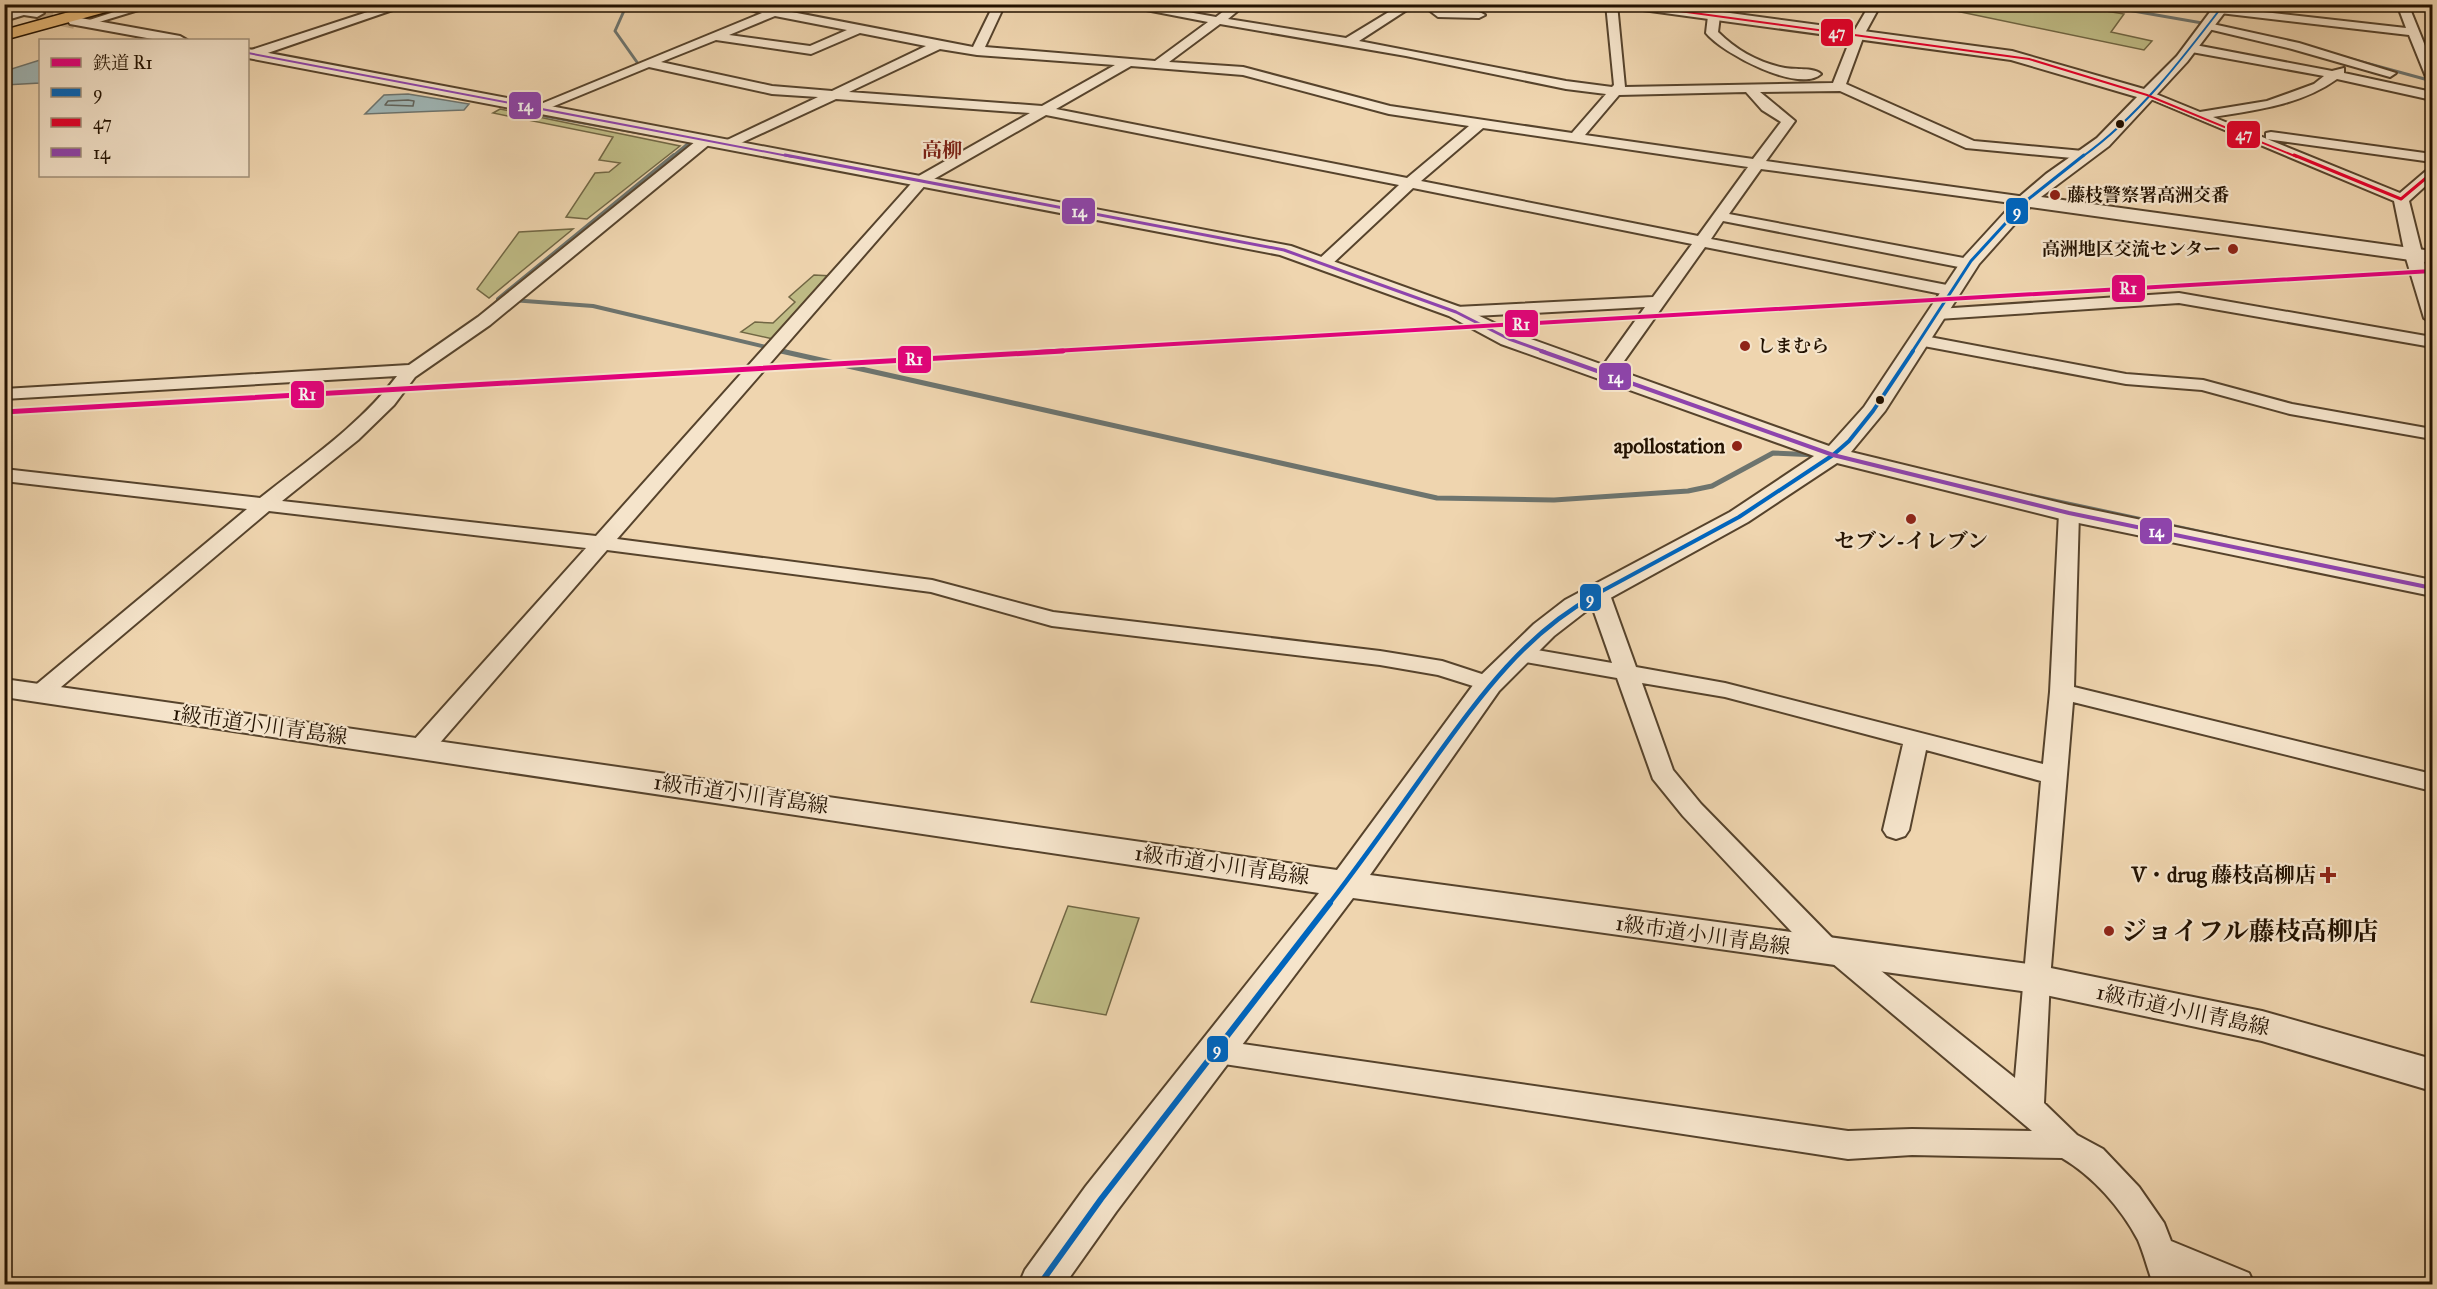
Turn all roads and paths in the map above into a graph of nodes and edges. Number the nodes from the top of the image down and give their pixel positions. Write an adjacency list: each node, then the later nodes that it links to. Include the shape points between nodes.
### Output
1 (56, 4): 19 (street)
2 (96, 4): 28 (highway)
3 (118, 4): 30 (highway)
4 (153, 4): 25 (street)
5 (405, 4): 38 (street)
6 (794, 4): 20 (street)
7 (1000, 4): 37 (street)
8 (1120, 4): 24 (street)
9 (1241, 4): 24 (street)
10 (1411, 4): 34 (street)
11 (1426, 4): 21 (street, via 1438,14)
12 (1611, 4): 50 (street, via 1620,85)
13 (1628, 4): 22 (street)
14 (1876, 4): 31 (street)
15 (2402, 4): 29 (street)
16 (735, 5): 20 (street)
17 (2222, 7): 26 (street); 29 (street)
18 (4, 8): 19 (street)
19 (33, 13): 23 (street)
20 (774, 13): 27 (street); 32 (street)
21 (1479, 15)
22 (1714, 16): 31 (street); 44 (street, via 1713,33 1744,56 1794,75)
23 (4, 18)
24 (1220, 21): 34 (street); 43 (street)
25 (81, 22): 33 (street)
26 (2208, 26): 36 (street); 42 (street)
27 (862, 28): 32 (street, via 811,50); 35 (street)
28 (4, 29)
29 (2417, 32): 39 (street)
30 (4, 35)
31 (1858, 35): 44 (street); 52 (street, via 2029,59)
32 (714, 36): 41 (street)
33 (174, 39)
34 (1347, 43): 50 (street)
35 (938, 45): 37 (street); 51 (street)
36 (2190, 48): 45 (street); 52 (street)
37 (977, 51): 40 (street)
38 (250, 54): 54 (street)
39 (2428, 54): 46 (street)
40 (1129, 62): 43 (street); 55 (street)
41 (647, 63): 51 (street, via 772,90); 54 (street)
42 (2354, 63): 45 (street); 47 (street)
43 (1158, 64): 57 (street, via 1243,71 1389,110)
44 (1834, 73): 48 (street)
45 (2334, 75): 53 (street); 56 (street, via 2318,87 2270,104)
46 (2433, 77)
47 (2433, 83)
48 (1842, 87): 49 (street); 62 (street, via 1971,145)
49 (1750, 89): 50 (street); 64 (street, via 1788,121)
50 (1614, 91): 59 (street)
51 (836, 94): 55 (street); 61 (street)
52 (2148, 95): 56 (street); 62 (street, via 2103,142)
53 (2433, 96)
54 (537, 108): 60 (street)
55 (1042, 110): 66 (street); 67 (street)
56 (2199, 116): 58 (street)
57 (1480, 123): 59 (street); 67 (street)
58 (2241, 133): 63 (street); 68 (street)
59 (1576, 137): 64 (street)
60 (706, 140): 61 (street); 84 (street, via 484,321)
61 (730, 144): 66 (street)
62 (2083, 156): 70 (street)
63 (2433, 158)
64 (1755, 164): 70 (street); 71 (street)
65 (2433, 173): 68 (street)
66 (922, 180): 75 (street, via 1255,243); 92 (street)
67 (1409, 184): 72 (street); 75 (street)
68 (2406, 196): 69 (street); 73 (street)
69 (2433, 196)
70 (2026, 201): 73 (street); 76 (street)
71 (1718, 216): 72 (street); 76 (street)
72 (1700, 241): 77 (street); 78 (street)
73 (2412, 255): 74 (street); 81 (street)
74 (2433, 257)
75 (1325, 262): 79 (street)
76 (1969, 264): 77 (street)
77 (1952, 291): 80 (street)
78 (1657, 302): 79 (street); 85 (street)
79 (1456, 312): 85 (street, via 1509,339)
80 (1938, 314): 82 (street); 83 (street, via 2179,298)
81 (2433, 318)
82 (1919, 340): 87 (street, via 2126,379 2203,385 2290,409); 88 (street, via 1873,411)
83 (2433, 342)
84 (413, 370): 86 (street); 90 (street, via 388,401 351,436)
85 (1606, 374): 88 (street)
86 (4, 394)
87 (2433, 434)
88 (1833, 455): 91 (street); 94 (street, via 1739,517)
89 (4, 475): 90 (street)
90 (263, 506): 92 (street); 100 (street)
91 (2069, 513): 93 (street); 99 (street)
92 (599, 543): 97 (street, via 932,586 1052,619 1391,660 1442,668); 102 (street)
93 (2433, 588)
94 (1598, 591): 95 (street, via 1544,630); 96 (street)
95 (1520, 654): 96 (street); 97 (street)
96 (1626, 671): 101 (street, via 1725,690); 107 (street, via 1662,773 1692,810)
97 (1489, 684): 106 (street)
98 (4, 688): 100 (street, 1級市道小川青島線)
99 (2062, 692): 103 (street); 104 (street)
100 (40, 693): 102 (street, 1級市道小川青島線)
101 (1917, 738): 103 (street); 105 (street)
102 (422, 747): 106 (street, 1級市道小川青島線)
103 (2055, 776): 108 (street)
104 (2433, 782)
105 (1896, 830)
106 (1345, 884): 107 (street, 1級市道小川青島線); 109 (street)
107 (1835, 953): 108 (street, 1級市道小川青島線); 111 (street)
108 (2036, 979): 110 (street, 1級市道小川青島線, via 2262,1026); 111 (street)
109 (1215, 1052): 112 (street, via 1848,1144); 114 (street)
110 (2433, 1075)
111 (2028, 1107): 112 (street)
112 (2066, 1145): 113 (street, via 2092,1159 2128,1197)
113 (2160, 1252): 115 (street); 116 (street)
114 (1040, 1284)
115 (2170, 1284)
116 (2237, 1284)

